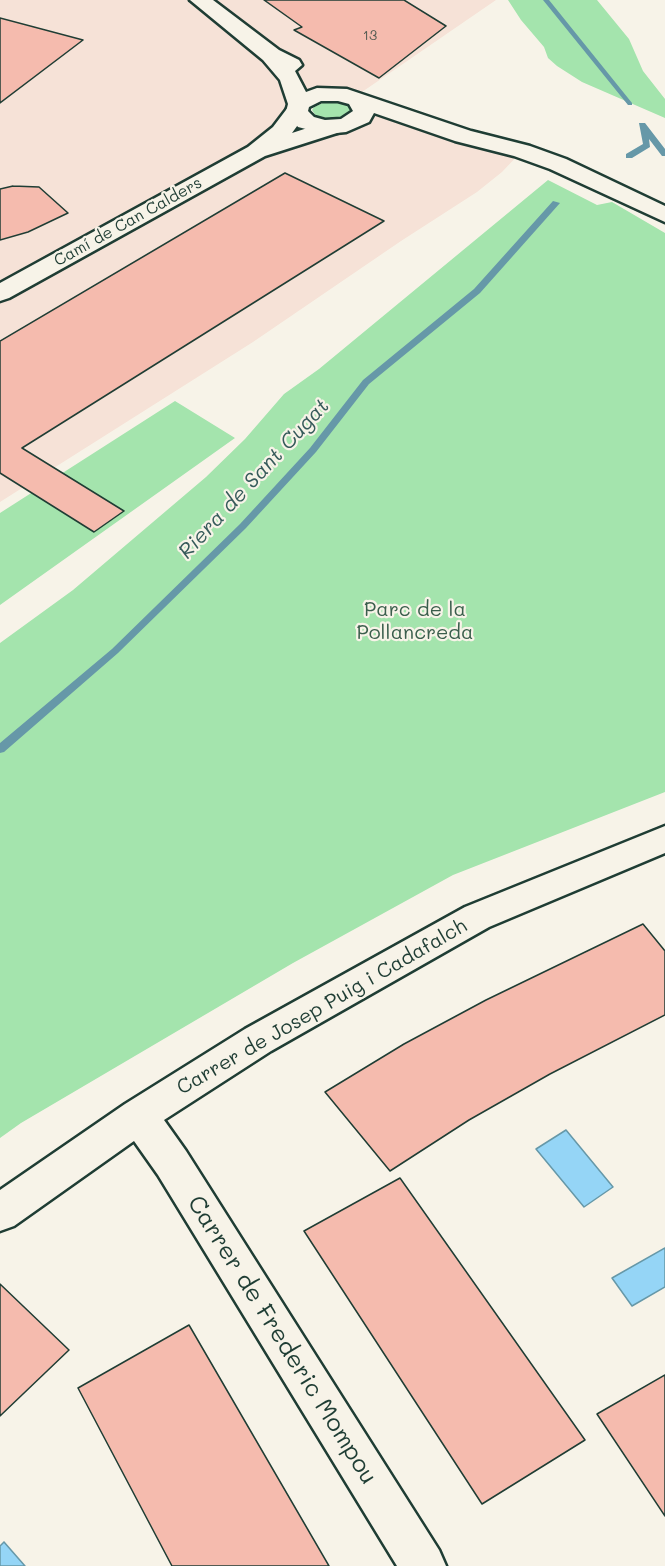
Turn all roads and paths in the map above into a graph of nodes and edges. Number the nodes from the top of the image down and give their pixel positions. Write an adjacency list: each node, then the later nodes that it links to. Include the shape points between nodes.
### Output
1 (200, 0): 2 (street)
2 (271, 55): 3 (street); 4 (street, via 290,79)
3 (353, 98): 4 (street, via 316,94); 5 (street, via 364,111 361,117); 6 (street)
4 (298, 107): 5 (street, via 306,122); 7 (street, Camí de Can Calders, via 281,132)
5 (339, 126): 6 (street); 7 (street, Camí de Can Calders)
6 (463, 136): 8 (street, via 558,164)
7 (256, 152): 9 (street, Camí de Can Calders)
8 (665, 215)
9 (0, 293)
10 (665, 839): 11 (street, Carrer de Josep Puig i Cadafalch, via 477,917 258,1040)
11 (139, 1116): 12 (street, Carrer de Josep Puig i Cadafalch); 13 (street, Carrer de Frederic Mompou)
12 (0, 1213)
13 (423, 1566)

